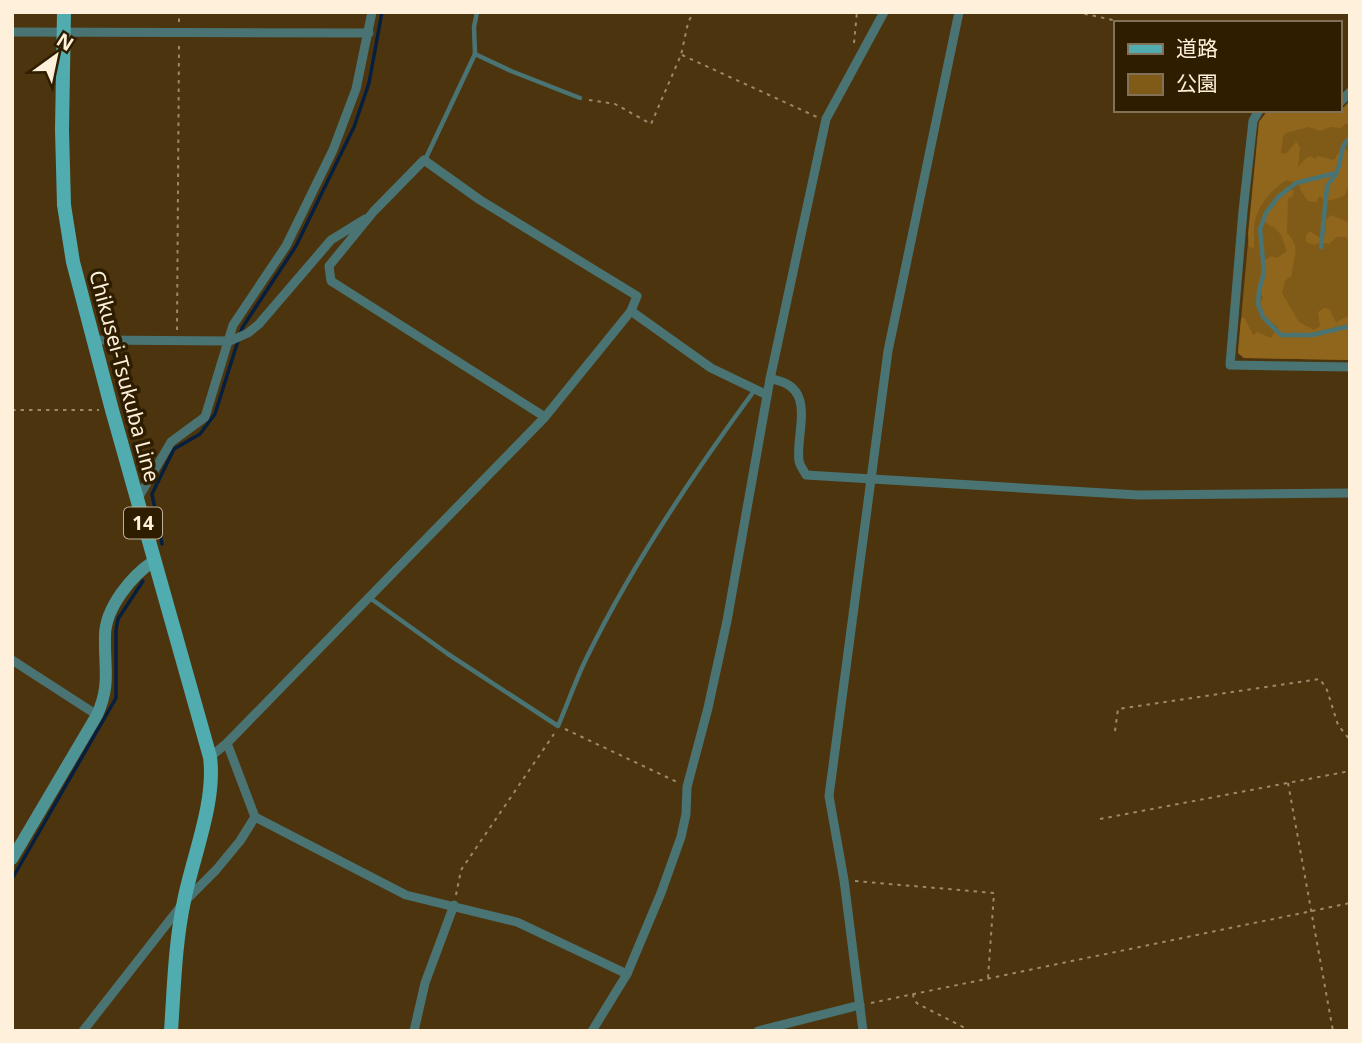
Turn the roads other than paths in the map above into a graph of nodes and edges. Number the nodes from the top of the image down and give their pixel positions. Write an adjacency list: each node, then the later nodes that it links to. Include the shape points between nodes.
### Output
1 (64, 12): 7 (main road, Chikusei-Tsukuba Line / 14)
2 (372, 12): 8 (street)
3 (477, 12): 9 (lane)
4 (884, 12): 22 (street, via 825,119)
5 (959, 12): 26 (street, via 888,351)
6 (12, 32): 7 (street)
7 (64, 32): 8 (street); 19 (main road, Chikusei-Tsukuba Line / 14, via 64,205 73,262)
8 (369, 33): 20 (street, via 356,89 333,150 286,246 233,325)
9 (475, 54): 10 (lane); 13 (lane)
10 (580, 98)
11 (1258, 112): 21 (street, via 1245,185 1230,365)
12 (1350, 138): 14 (lane, via 1342,147)
13 (424, 160): 15 (street); 17 (street, via 480,200 637,296)
14 (1336, 173): 16 (lane, via 1326,186); 18 (lane, via 1296,183 1266,213 1260,229 1265,272 1258,304 1281,335 1312,335)
15 (371, 216): 20 (street, via 331,240 259,324); 25 (street, via 329,266 331,281)
16 (1321, 247)
17 (631, 311): 23 (street, via 711,368); 25 (street)
18 (1350, 326)
19 (94, 340): 20 (street); 28 (main road, Chikusei-Tsukuba Line / 14)
20 (230, 341): 28 (street, via 205,417 171,442)
21 (1350, 366)
22 (769, 379): 24 (street); 26 (street, via 784,381 795,393 803,418 799,462 806,475)
23 (754, 391): 24 (street); 30 (lane, via 698,466 631,578 586,658 558,726)
24 (767, 396): 39 (street, via 727,621 687,788 681,837)
25 (545, 417): 30 (street)
26 (871, 480): 27 (street, via 1138,495); 40 (street, via 829,796)
27 (1350, 493)
28 (137, 501): 29 (main road, Chikusei-Tsukuba Line / 14)
29 (154, 561): 32 (street, via 140,571 110,613 104,633 105,697); 34 (main road, Chikusei-Tsukuba Line / 14)
30 (369, 597): 33 (street)
31 (12, 660): 32 (street)
32 (97, 715): 36 (street)
33 (228, 743): 34 (street); 35 (street)
34 (210, 757): 37 (main road, Chikusei-Tsukuba Line / 14, via 210,792)
35 (254, 817): 37 (street, via 232,850); 38 (street, via 407,895)
36 (12, 859)
37 (184, 902): 41 (street); 42 (main road, Chikusei-Tsukuba Line / 14)
38 (454, 905): 39 (street, via 517,922); 43 (street, via 425,983)
39 (627, 974): 44 (street)
40 (860, 1005): 45 (street); 46 (street)
41 (83, 1031)
42 (171, 1031)
43 (414, 1031)
44 (592, 1031)
45 (758, 1031)
46 (863, 1031)

